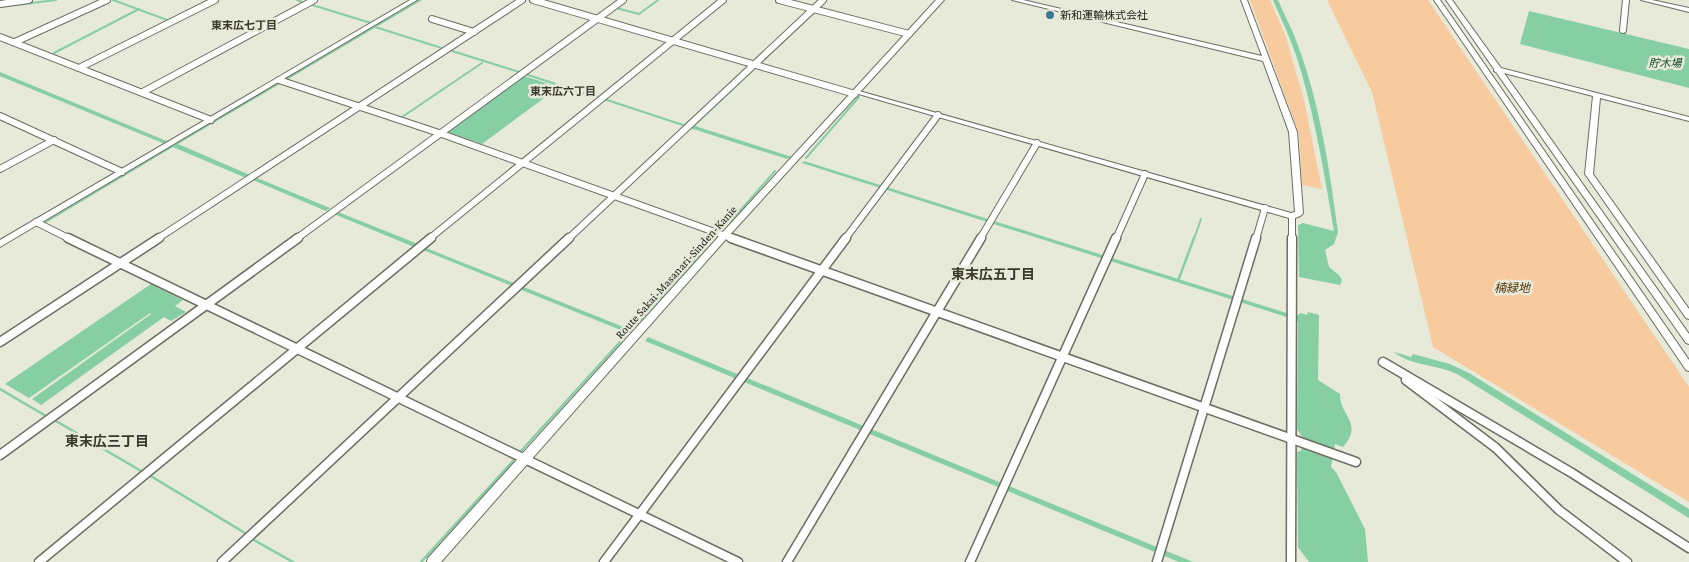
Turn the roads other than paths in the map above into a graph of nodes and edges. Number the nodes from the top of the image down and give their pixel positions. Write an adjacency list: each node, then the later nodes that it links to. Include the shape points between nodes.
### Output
1 (29, 0): 19 (street)
2 (106, 0): 29 (street)
3 (215, 0): 32 (street)
4 (314, 0): 36 (street)
5 (414, 0): 35 (street)
6 (522, 0): 25 (street)
7 (533, 0): 22 (street)
8 (623, 0): 22 (street)
9 (723, 0): 28 (street)
10 (779, 0): 20 (street)
11 (823, 0): 20 (street)
12 (940, 0): 26 (main road, Route Sakai-Masanari-Sinden-Kanie)
13 (1015, 0): 30 (street)
14 (1244, 0): 30 (street)
15 (1437, 0): 33 (street)
16 (1449, 0): 34 (street)
17 (1626, 0): 24 (street)
18 (1644, 0): 21 (street)
19 (0, 4)
20 (814, 9): 26 (street); 31 (street)
21 (1689, 10)
22 (597, 18): 28 (street); 44 (street)
23 (432, 19): 25 (street)
24 (1623, 30)
25 (474, 32): 39 (street)
26 (909, 34): 37 (main road, Route Sakai-Masanari-Sinden-Kanie)
27 (0, 37): 29 (street)
28 (673, 41): 31 (street); 47 (street)
29 (15, 42): 32 (street)
30 (1265, 59): 53 (street, via 1293,132 1299,213)
31 (757, 65): 37 (street); 51 (street)
32 (81, 67): 36 (street)
33 (1486, 70): 34 (street); 66 (street)
34 (1500, 70): 38 (street); 62 (street)
35 (282, 81): 39 (street); 43 (street)
36 (143, 92): 43 (street)
37 (856, 93): 40 (street); 55 (main road, Route Sakai-Masanari-Sinden-Kanie)
38 (1597, 95): 42 (street); 61 (street, via 1588,174)
39 (359, 107): 44 (street); 57 (street)
40 (938, 115): 46 (street); 58 (street)
41 (0, 116): 45 (street)
42 (1689, 119)
43 (211, 120): 49 (street)
44 (439, 133): 47 (street); 59 (street)
45 (54, 140): 48 (street); 49 (street)
46 (1037, 143): 50 (street); 60 (street)
47 (522, 163): 51 (street); 64 (street)
48 (0, 169)
49 (122, 172): 54 (street)
50 (1145, 174): 52 (street); 65 (street)
51 (612, 196): 55 (street); 67 (street)
52 (1265, 208): 53 (street); 68 (street)
53 (1292, 216): 69 (street)
54 (36, 222): 56 (street); 57 (street)
55 (724, 236): 58 (street); 71 (main road, Route Sakai-Masanari-Sinden-Kanie)
56 (0, 244)
57 (120, 263): 59 (street); 63 (street)
58 (822, 271): 60 (street); 73 (street)
59 (204, 305): 64 (street); 70 (street)
60 (936, 312): 65 (street); 81 (street)
61 (1689, 316)
62 (1689, 340)
63 (0, 342)
64 (297, 349): 67 (street); 76 (street)
65 (1061, 357): 68 (street); 82 (street)
66 (1689, 367)
67 (397, 398): 71 (street); 77 (street)
68 (1203, 408): 69 (street); 75 (street)
69 (1295, 441): 72 (street); 83 (street)
70 (0, 456)
71 (525, 460): 73 (street); 78 (main road, Route Sakai-Masanari-Sinden-Kanie)
72 (1356, 462)
73 (639, 514): 79 (street); 80 (street)
74 (1689, 548): 84 (street, via 1572,473 1383,362 1496,448 1559,510)
75 (1159, 555)
76 (39, 562)
77 (222, 562)
78 (433, 562)
79 (604, 562)
80 (738, 562)
81 (787, 562)
82 (970, 562)
83 (1291, 562)
84 (1627, 562)

